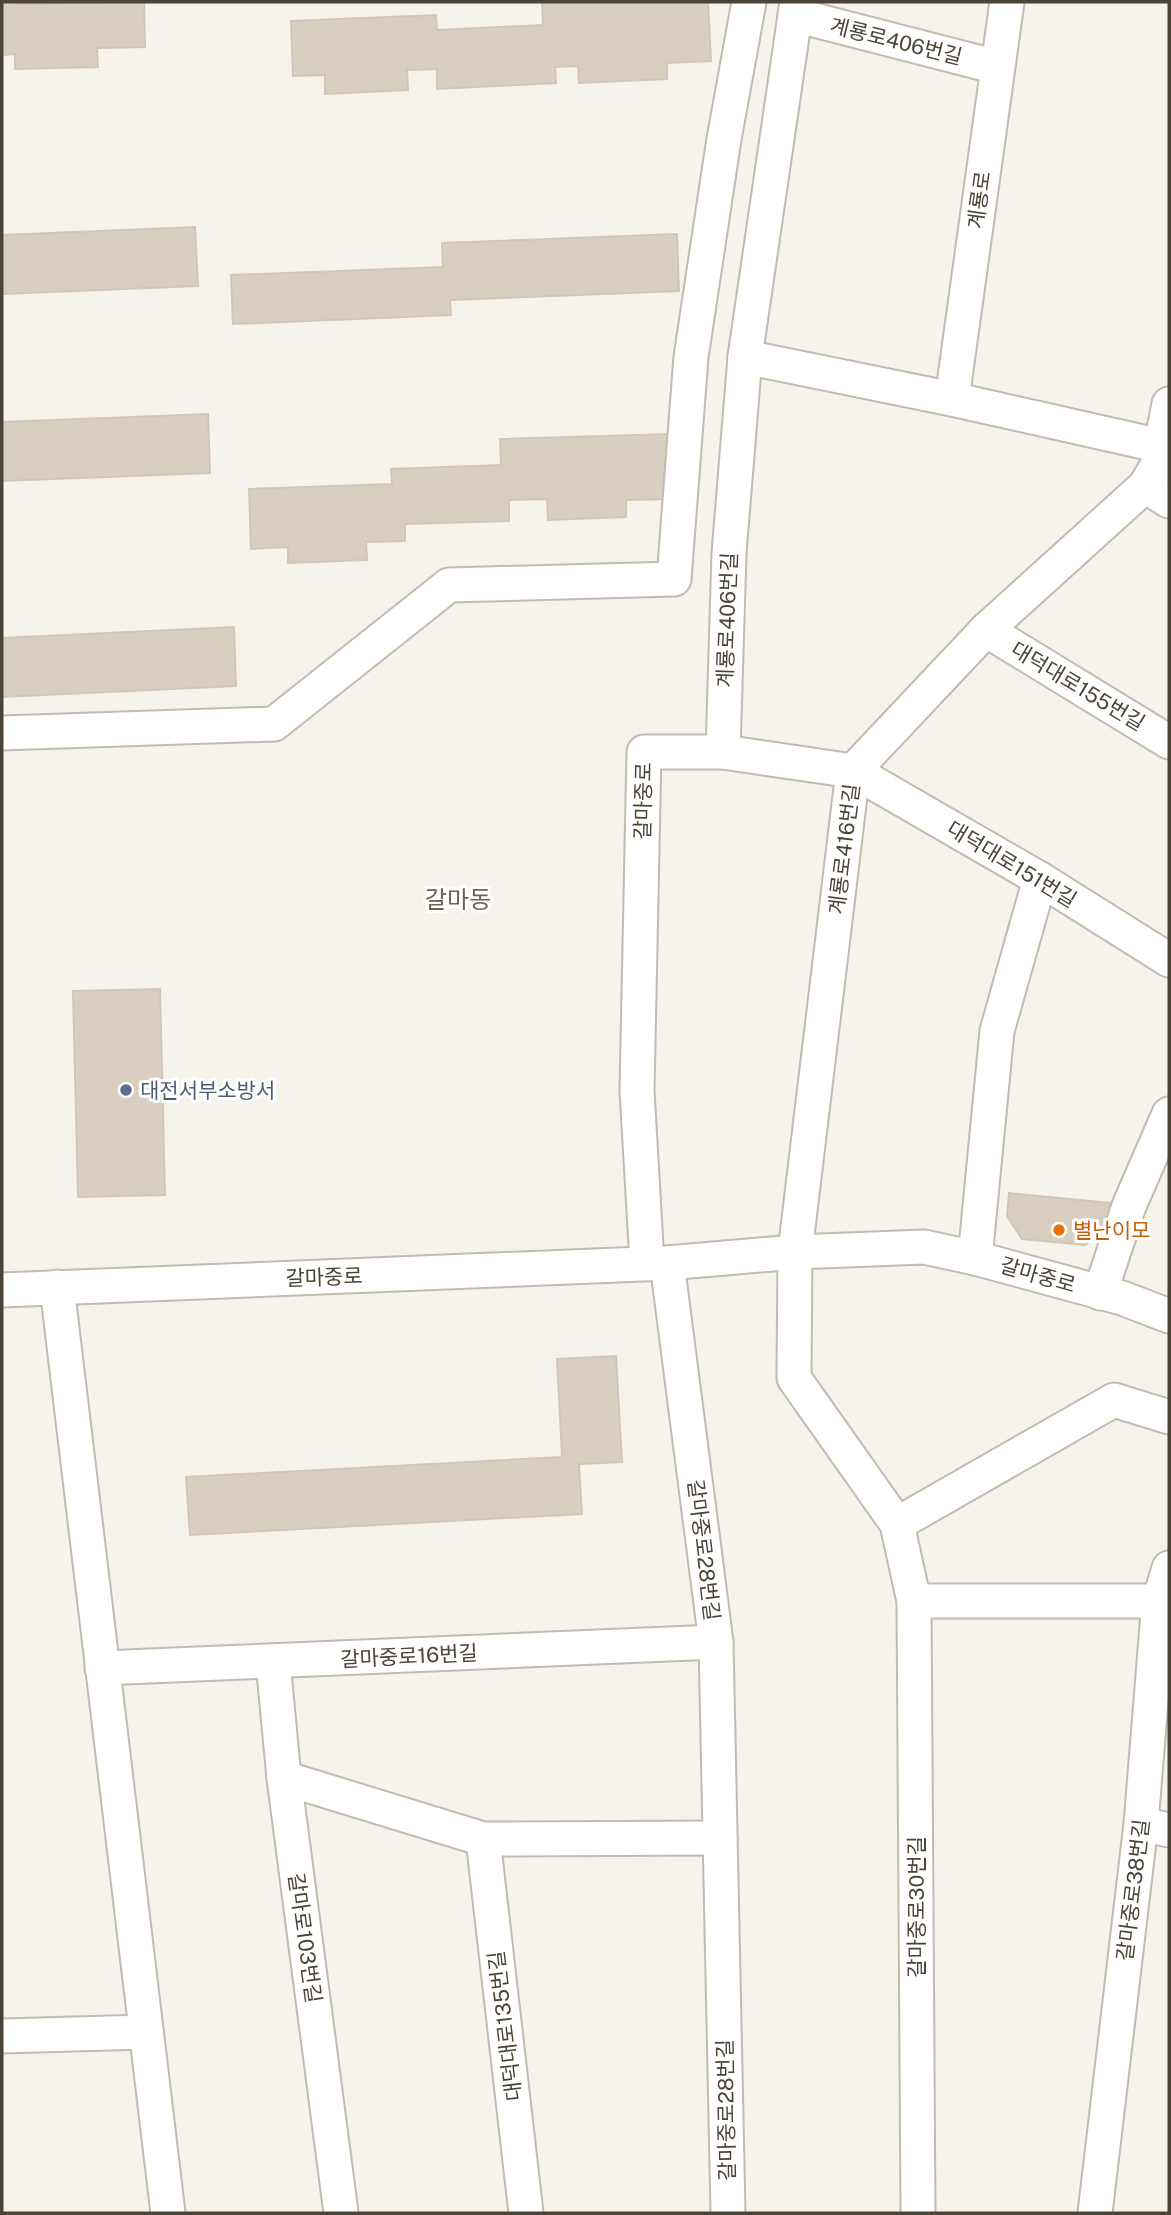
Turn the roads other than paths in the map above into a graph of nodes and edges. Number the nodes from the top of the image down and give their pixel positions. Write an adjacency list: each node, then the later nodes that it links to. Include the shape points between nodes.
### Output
1 (749, 2): 11 (street, via 691,357 674,579 449,585 274,724)
2 (1007, 2): 4 (street, 계룡로)
3 (796, 8): 4 (street, 계룡로406번길); 5 (street, 계룡로406번길)
4 (998, 67): 6 (street, 계룡로)
5 (745, 357): 6 (street); 13 (street, 계룡로406번길, via 729,552)
6 (952, 399): 8 (street)
7 (1169, 404): 8 (street, 계룡로416번길)
8 (1161, 446): 9 (street, 계룡로416번길)
9 (1157, 494): 10 (street, 계룡로416번길)
10 (986, 630): 12 (street, 대덕대로155번길); 14 (street, 계룡로416번길)
11 (2, 733)
12 (1169, 742)
13 (723, 752): 14 (street); 20 (street, 갈마중로, via 645,752 637,1091)
14 (853, 771): 15 (street, 대덕대로151번길); 18 (street, 계룡로416번길)
15 (1040, 879): 16 (street, 대덕대로151번길); 19 (street, 갈마중로, via 998,1031)
16 (1169, 960)
17 (1169, 1114): 23 (street, 갈마중로, via 1129,1206)
18 (795, 1252): 19 (street, 갈마중로, via 924,1247); 20 (street, 갈마중로); 26 (street, 갈마중로30번길, via 794,1378)
19 (975, 1258): 23 (street, 갈마중로)
20 (657, 1263): 21 (street, 갈마중로); 30 (street, 갈마중로28번길)
21 (57, 1287): 22 (street, 갈마중로); 32 (street)
22 (2, 1290)
23 (1100, 1293): 24 (street, 갈마중로)
24 (1169, 1317)
25 (1169, 1417): 26 (street, via 1114,1400)
26 (897, 1524): 28 (street, 갈마중로30번길)
27 (1169, 1568): 29 (street, 갈마중로38번길)
28 (914, 1601): 29 (street); 43 (street, 갈마중로30번길)
29 (1159, 1601): 34 (street, 갈마중로38번길)
30 (716, 1642): 31 (street, 갈마중로16번길); 35 (street, 갈마중로28번길)
31 (273, 1662): 32 (street, 갈마중로16번길); 33 (street, 갈마로103번길)
32 (102, 1668): 37 (street)
33 (284, 1778): 36 (street); 40 (street, 갈마로103번길)
34 (1155, 1827): 44 (street, 갈마중로38번길)
35 (720, 1838): 36 (street); 42 (street, 갈마중로28번길)
36 (483, 1839): 41 (street, 대덕대로135번길)
37 (146, 2032): 38 (street); 39 (street)
38 (2, 2036)
39 (168, 2213)
40 (341, 2213)
41 (526, 2213)
42 (728, 2213)
43 (918, 2213)
44 (1095, 2213)

